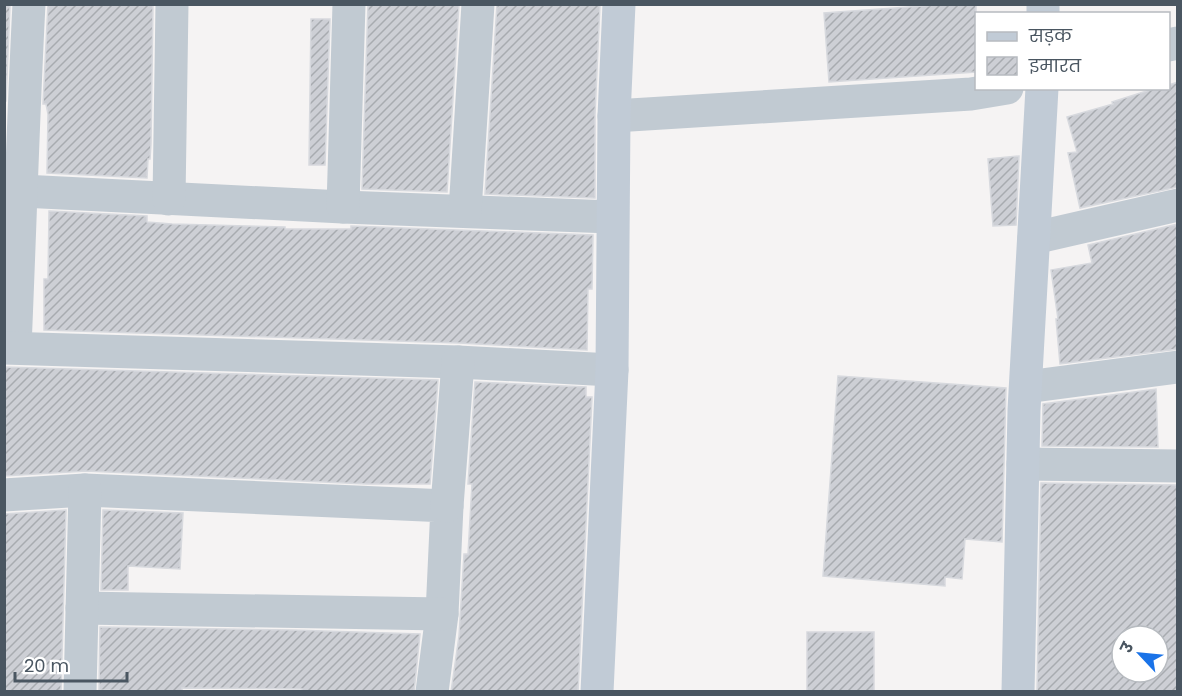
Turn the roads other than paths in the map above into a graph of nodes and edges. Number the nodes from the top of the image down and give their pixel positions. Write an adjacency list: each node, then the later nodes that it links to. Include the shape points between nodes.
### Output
1 (29, 4): 8 (street)
2 (172, 4): 11 (street)
3 (349, 4): 13 (street)
4 (478, 4): 14 (street)
5 (619, 4): 9 (street)
6 (995, 90): 9 (street)
7 (1042, 90): 16 (street)
8 (14, 113): 10 (street)
9 (614, 117): 15 (street)
10 (22, 191): 11 (street); 17 (street)
11 (169, 199): 13 (street)
12 (1178, 206): 16 (street)
13 (343, 207): 14 (street)
14 (465, 211): 15 (street)
15 (612, 217): 20 (street)
16 (1034, 238): 21 (street)
17 (10, 348): 18 (street)
18 (458, 362): 20 (street); 26 (street)
19 (1178, 367): 21 (street)
20 (612, 370): 31 (street)
21 (1026, 387): 22 (street)
22 (1023, 464): 23 (street); 32 (street)
23 (1178, 466)
24 (85, 490): 25 (street); 26 (street); 27 (street)
25 (4, 495)
26 (447, 506): 28 (street)
27 (82, 608): 28 (street); 29 (street)
28 (442, 614): 30 (street)
29 (80, 692)
30 (432, 692)
31 (597, 692)
32 (1018, 692)

